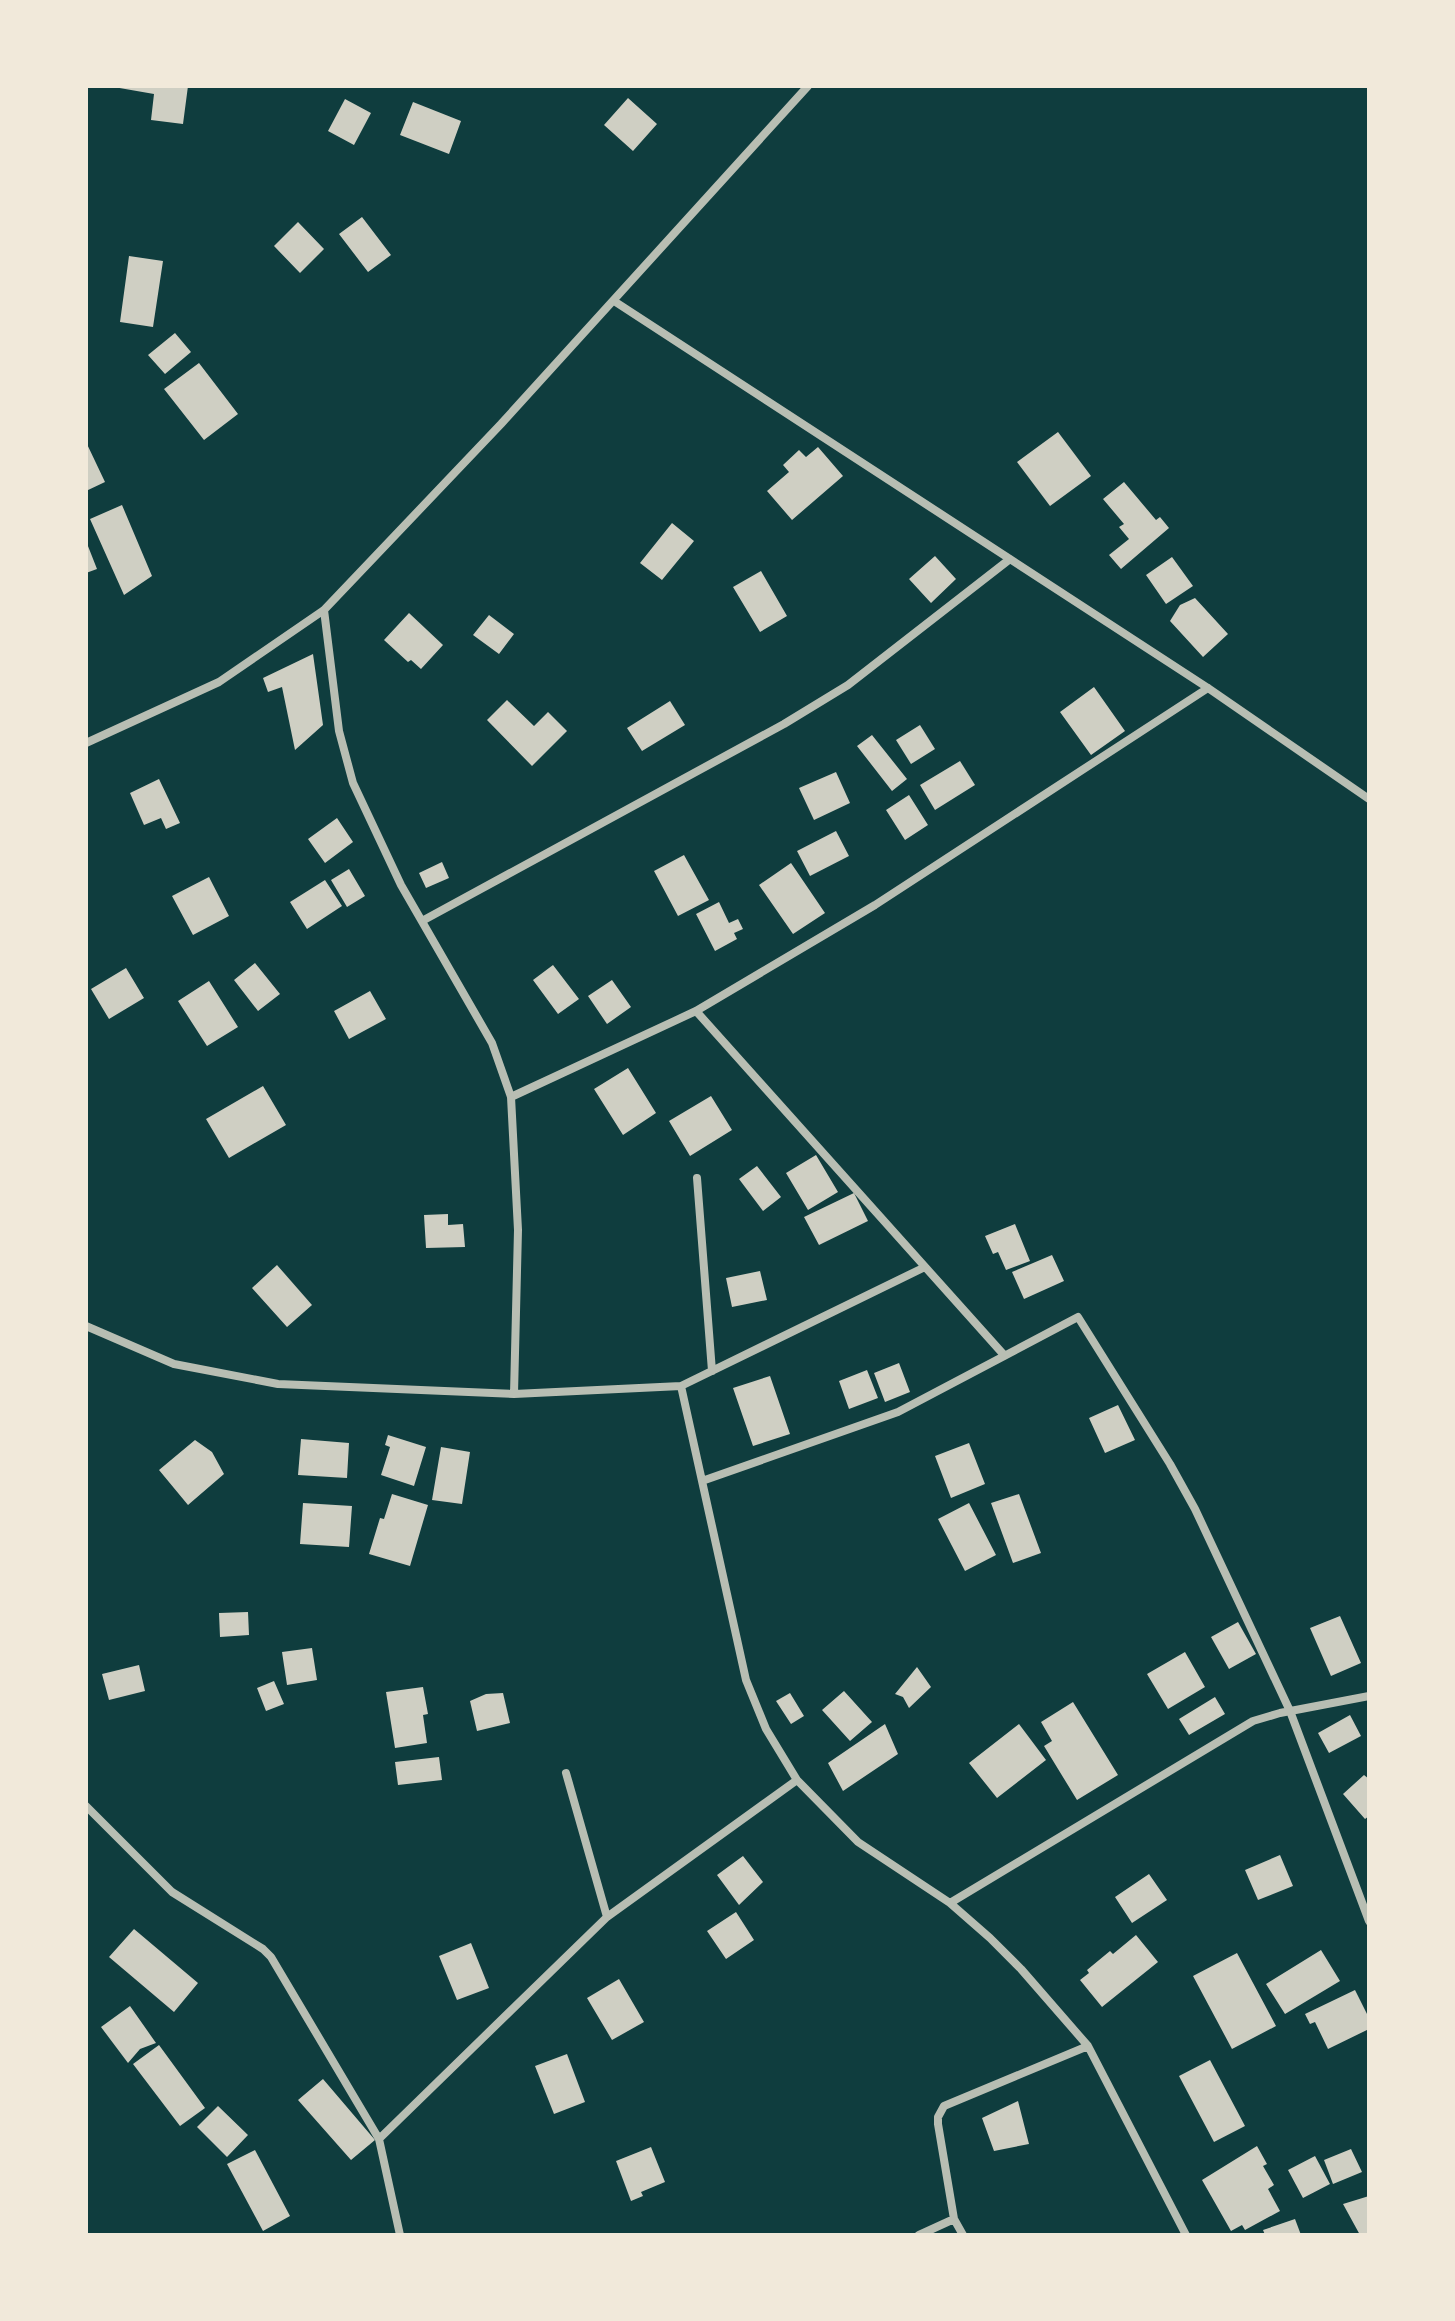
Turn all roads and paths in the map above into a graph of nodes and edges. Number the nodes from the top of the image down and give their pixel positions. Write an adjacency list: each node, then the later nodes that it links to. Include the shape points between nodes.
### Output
1 (808, 86): 2 (street)
2 (614, 301): 3 (street); 4 (street)
3 (1010, 559): 5 (street); 8 (street, via 848,685)
4 (324, 610): 6 (street, via 219,682); 8 (street, via 339,731 353,783)
5 (1208, 688): 7 (street); 9 (street, via 875,905)
6 (86, 743)
7 (1369, 799)
8 (422, 921): 10 (street, via 492,1043)
9 (696, 1011): 10 (street); 12 (street)
10 (511, 1097): 17 (street, via 518,1230)
11 (697, 1178): 15 (street)
12 (925, 1267): 14 (street); 15 (street)
13 (86, 1326): 17 (street, via 174,1364 278,1384)
14 (1004, 1355): 18 (street, via 898,1412); 20 (street, via 1078,1317 1195,1509)
15 (712, 1371): 16 (street)
16 (681, 1386): 17 (street); 18 (street)
17 (514, 1394)
18 (702, 1481): 22 (street, via 746,1680 766,1729)
19 (1369, 1696): 20 (street)
20 (1290, 1711): 24 (street, via 1229,1734); 26 (street)
21 (566, 1773): 25 (street)
22 (797, 1780): 24 (street, via 858,1842); 25 (street)
23 (86, 1806): 28 (street, via 172,1892 271,1957)
24 (950, 1903): 27 (street, via 1021,1969)
25 (607, 1917): 28 (street)
26 (1369, 1921)
27 (1088, 2046): 29 (street, via 944,2106 938,2124); 33 (street)
28 (379, 2139): 30 (street)
29 (954, 2219): 31 (street); 32 (street)
30 (400, 2235)
31 (919, 2235)
32 (963, 2235)
33 (1186, 2235)

